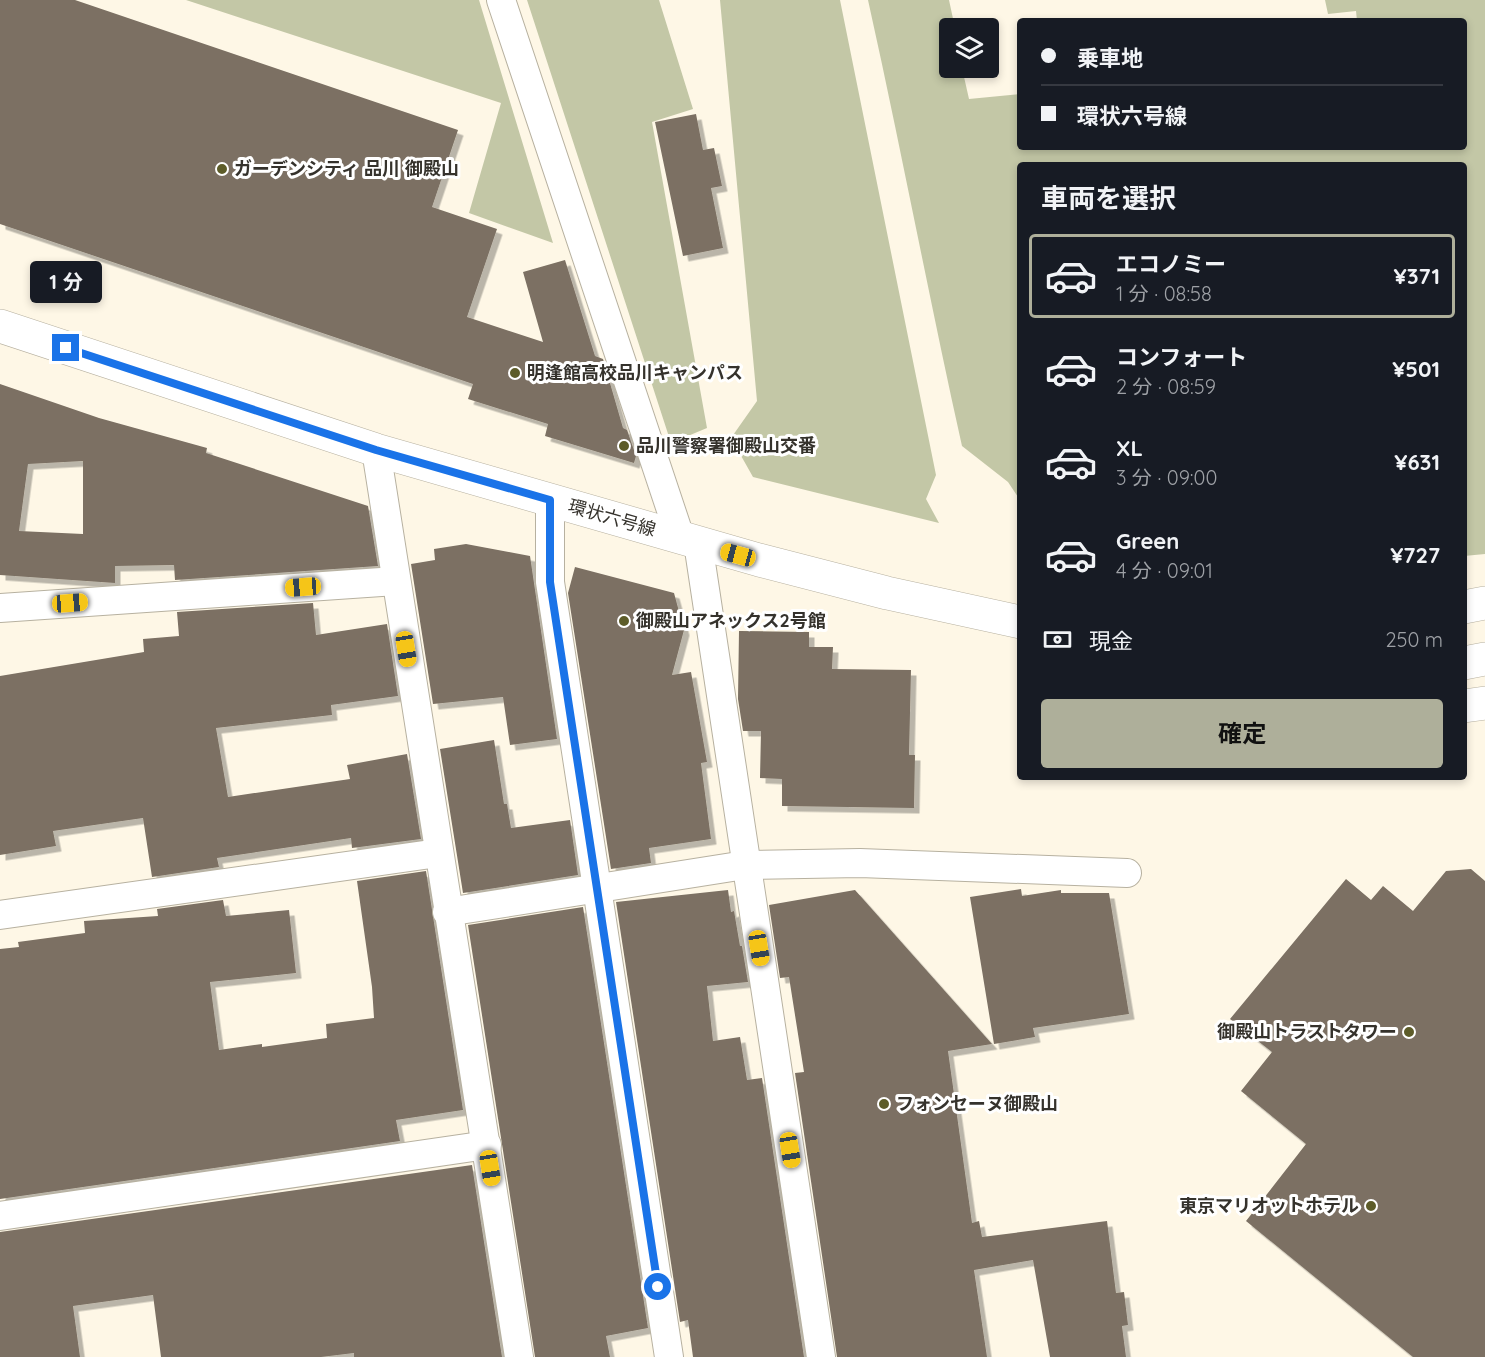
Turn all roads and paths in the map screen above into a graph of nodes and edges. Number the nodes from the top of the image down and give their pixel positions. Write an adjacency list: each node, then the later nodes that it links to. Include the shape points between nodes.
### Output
1 (501, 0): 5 (street)
2 (0, 326): 3 (main road, 環状六号線)
3 (376, 450): 4 (main road, 環状六号線); 6 (street)
4 (550, 500): 5 (main road, 環状六号線); 19 (street, via 550,582)
5 (689, 540): 10 (main road, 環状六号線, via 887,593); 17 (street)
6 (396, 581): 9 (street); 16 (street)
7 (1485, 603): 8 (main road)
8 (1467, 606)
9 (0, 608)
10 (1010, 615): 11 (main road, 環状六号線)
11 (1017, 629)
12 (1485, 659): 13 (main road)
13 (1467, 662)
14 (1485, 703): 15 (main road)
15 (1467, 706)
16 (438, 853): 20 (street); 21 (street)
17 (745, 865): 18 (street, via 860,863); 19 (street); 26 (street)
18 (1127, 873)
19 (595, 888): 20 (street); 25 (street)
20 (447, 912): 22 (street)
21 (0, 915)
22 (486, 1145): 23 (street); 24 (street)
23 (0, 1216)
24 (519, 1357)
25 (669, 1357)
26 (821, 1357)

